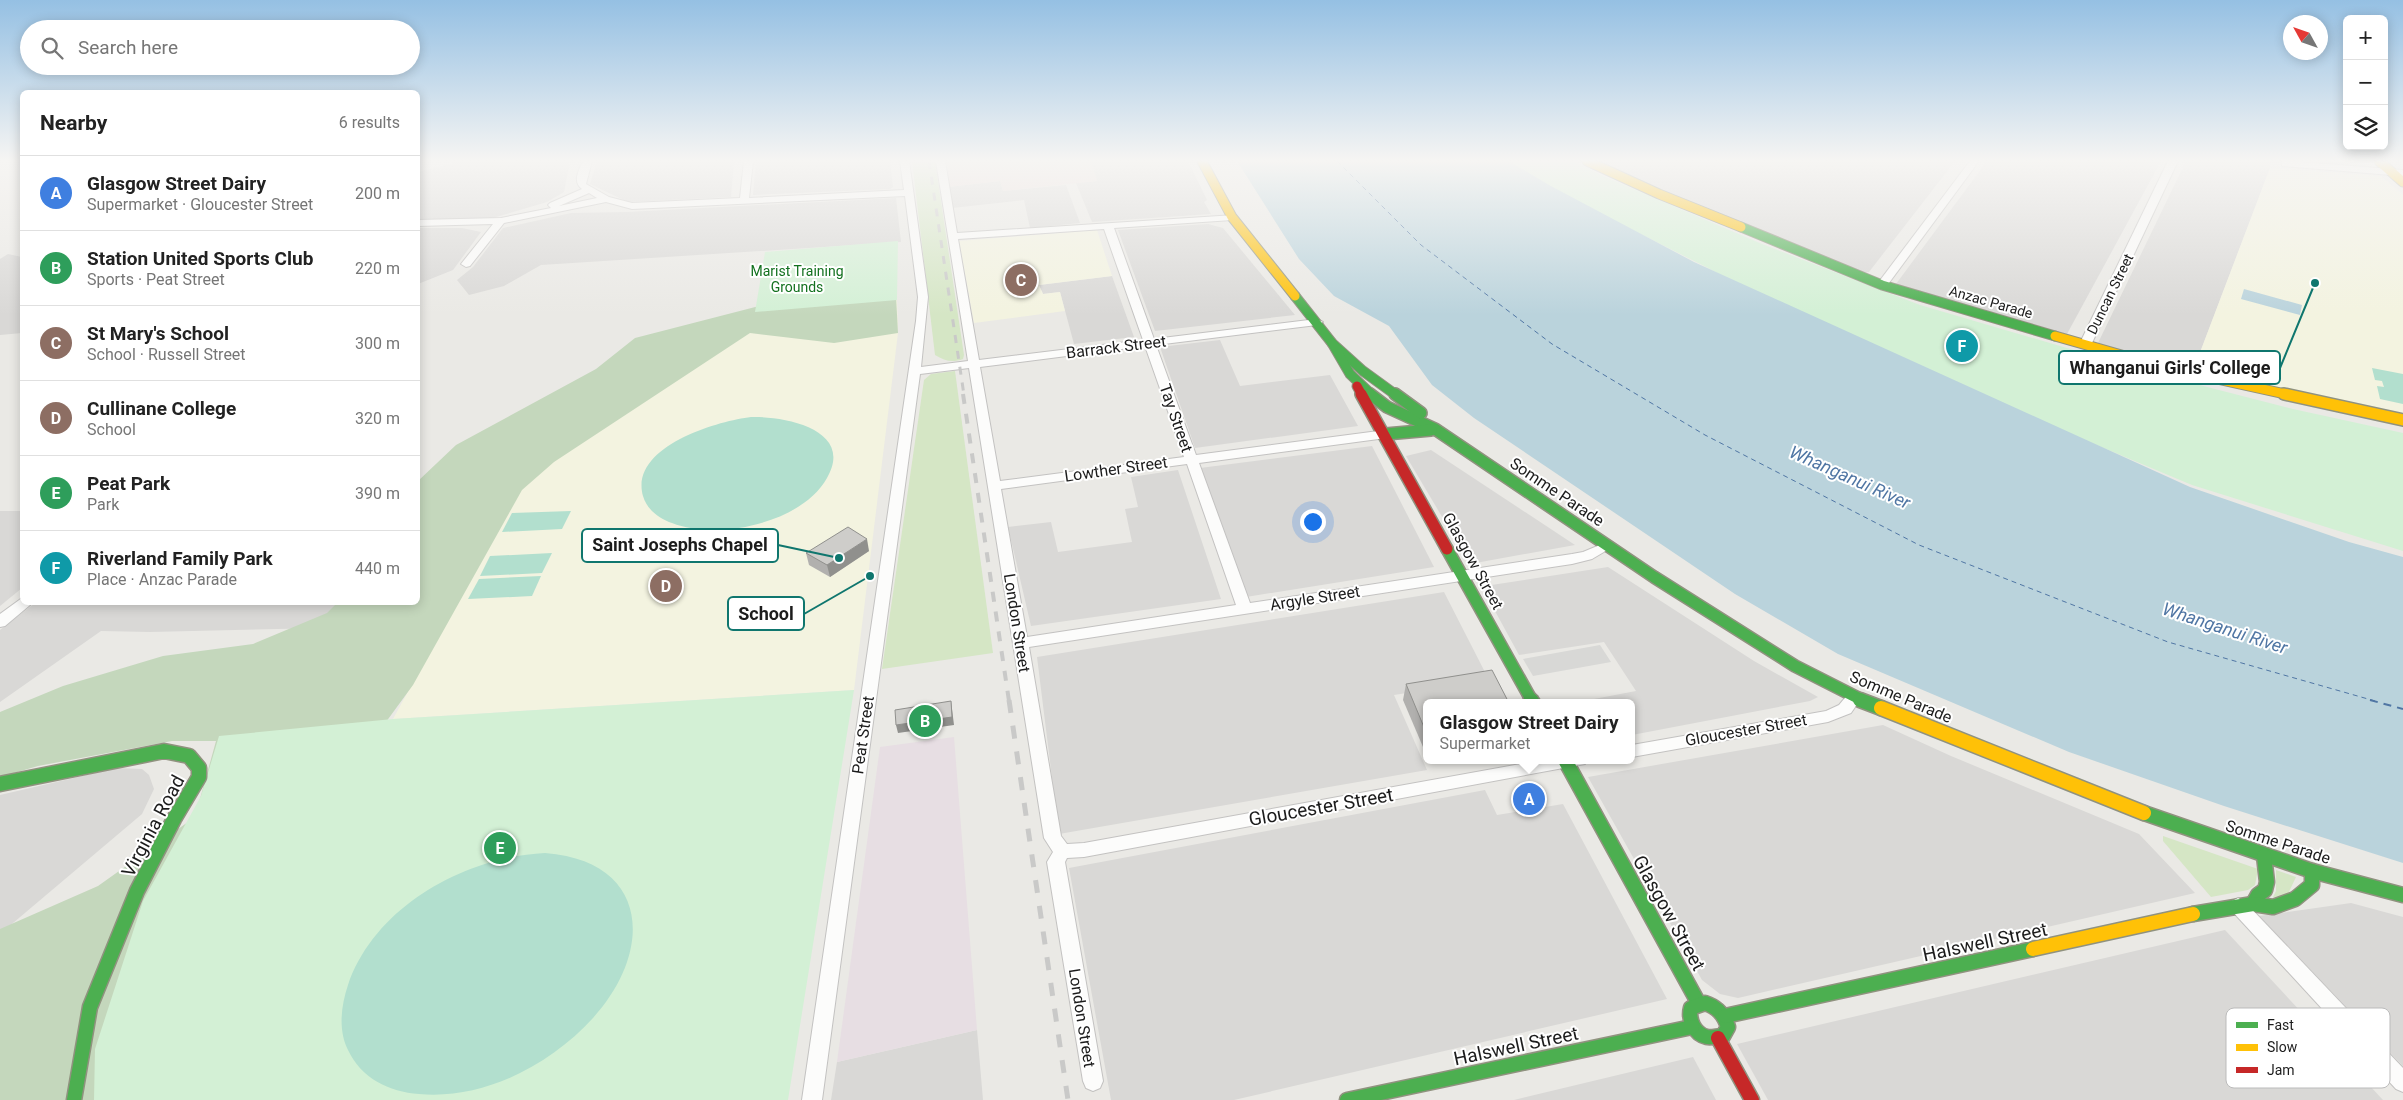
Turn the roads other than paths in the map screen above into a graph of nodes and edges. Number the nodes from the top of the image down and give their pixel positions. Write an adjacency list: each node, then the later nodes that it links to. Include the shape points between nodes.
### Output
1 (532, 212): 9 (street)
2 (542, 212): 9 (street)
3 (911, 212): 22 (street, via 922,297)
4 (949, 212): 14 (street, London Street)
5 (1230, 212): 10 (main road, Somme Parade)
6 (1704, 212): 16 (main road, Anzac Parade)
7 (1936, 212): 16 (street)
8 (2148, 212): 20 (street, Duncan Street)
9 (520, 217): 11 (street)
10 (1232, 217): 13 (street); 17 (main road, Somme Parade)
11 (501, 221): 12 (street); 15 (street)
12 (420, 224)
13 (1108, 226): 14 (street); 19 (street, Tay Street)
14 (953, 236): 21 (street, London Street)
15 (466, 264)
16 (1882, 285): 20 (main road, Anzac Parade)
17 (1317, 322): 18 (main road, Somme Parade); 19 (street, Barrack Street)
18 (1332, 342): 23 (main road, Somme Parade); 24 (main road, Somme Parade)
19 (1150, 343): 21 (street, Barrack Street); 29 (street, Tay Street)
20 (2085, 345): 26 (main road, Anzac Parade, via 2197,376)
21 (975, 364): 22 (street, Barrack Street); 30 (street, London Street)
22 (915, 371): 57 (street, Peat Street)
23 (1363, 371): 25 (main road, Glasgow Street); 27 (main road, Somme Parade, via 1421,414)
24 (1357, 385): 25 (main road, Somme Parade); 28 (main road, Glasgow Street)
25 (1380, 401): 27 (main road, Somme Parade); 28 (main road, Glasgow Street, via 1387,422)
26 (2403, 420)
27 (1435, 429): 28 (main road); 31 (main road, Somme Parade)
28 (1386, 434): 29 (street, Lowther Street); 32 (main road, Glasgow Street)
29 (1191, 459): 30 (street, Lowther Street); 34 (street, Tay Street)
30 (994, 486): 36 (street, London Street)
31 (1607, 546): 32 (street, Argyle Street, via 1587,556); 37 (main road, Somme Parade, via 1795,666)
32 (1463, 575): 34 (street, Argyle Street); 38 (main road, Glasgow Street)
33 (21, 605): 35 (street)
34 (1245, 609): 36 (street, Argyle Street)
35 (0, 622)
36 (1020, 643): 43 (street, London Street, via 1053,838)
37 (1854, 697): 39 (street, Gloucester Street, via 1845,709 1828,716); 44 (main road, Somme Parade, via 2114,802)
38 (1531, 699)
39 (1635, 750)
40 (1554, 764): 43 (street, Gloucester Street, via 1084,850)
41 (1572, 764): 48 (main road, Glasgow Street)
42 (0, 784): 56 (main road, Virginia Road, via 164,751 190,756 199,768 199,777 137,891 90,1007)
43 (1062, 851): 54 (street, London Street, via 1056,862)
44 (2264, 856): 45 (main road, Somme Parade); 47 (main road, via 2266,890)
45 (2312, 871): 46 (main road, Somme Parade); 47 (main road, Halswell Street, via 2312,885 2295,899 2273,907)
46 (2403, 896)
47 (2246, 905): 49 (street); 50 (main road, Halswell Street)
48 (1700, 1004): 50 (main road, via 1711,1005); 51 (main road, via 1694,1006 1688,1015)
49 (2337, 1008)
50 (1725, 1016): 52 (main road, via 1728,1027)
51 (1692, 1027): 52 (main road, via 1701,1035); 58 (main road, Halswell Street)
52 (1718, 1038): 59 (main road)
53 (2390, 1067): 55 (street)
54 (1093, 1081)
55 (2403, 1082)
56 (74, 1100)
57 (812, 1100)
58 (1346, 1100)
59 (1752, 1100)

